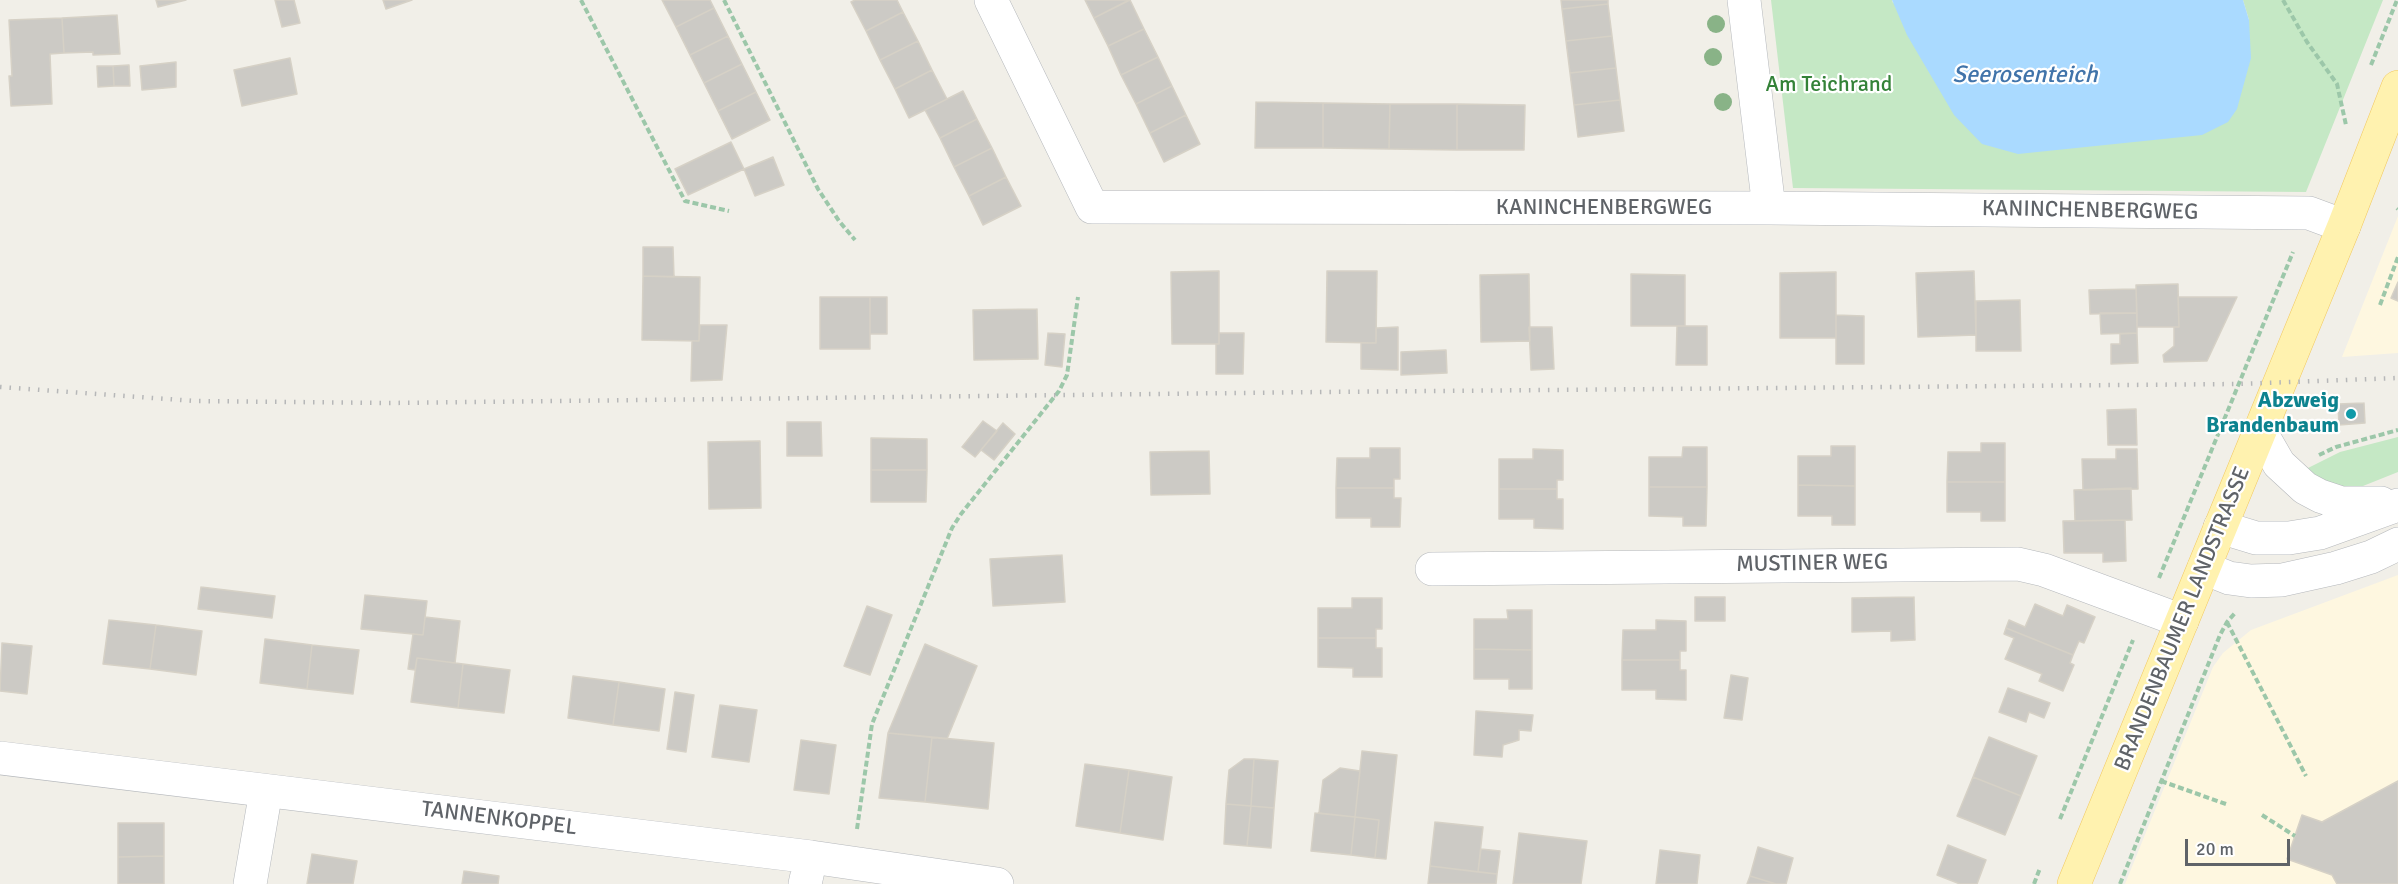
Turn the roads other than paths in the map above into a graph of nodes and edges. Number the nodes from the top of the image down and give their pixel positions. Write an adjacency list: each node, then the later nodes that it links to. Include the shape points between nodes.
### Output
1 (991, 0): 4 (street, KANINCHENBERGWEG, via 1092,207)
2 (1744, 0): 4 (street)
3 (2398, 87): 5 (main road, BRANDENBAUMER LANDSTRASSE)
4 (1769, 208): 5 (street, KANINCHENBERGWEG, via 2309,213)
5 (2344, 226): 6 (main road, BRANDENBAUMER LANDSTRASSE)
6 (2260, 431): 7 (street, via 2279,464 2320,496 2350,504); 8 (main road, BRANDENBAUMER LANDSTRASSE)
7 (2398, 504): 8 (street, via 2320,533 2289,538 2256,538)
8 (2220, 528): 10 (main road, BRANDENBAUMER LANDSTRASSE)
9 (2398, 544): 10 (street, via 2336,568 2282,580 2229,578)
10 (2204, 568): 12 (main road, BRANDENBAUMER LANDSTRASSE)
11 (1432, 569): 12 (street, MUSTINER WEG, via 2018,564)
12 (2182, 621): 18 (main road, BRANDENBAUMER LANDSTRASSE)
13 (0, 758): 14 (street, TANNENKOPPEL)
14 (266, 791): 15 (street, TANNENKOPPEL); 16 (street)
15 (808, 871): 17 (street, TANNENKOPPEL, via 852,863)
16 (250, 884)
17 (997, 884)
18 (2074, 884)

